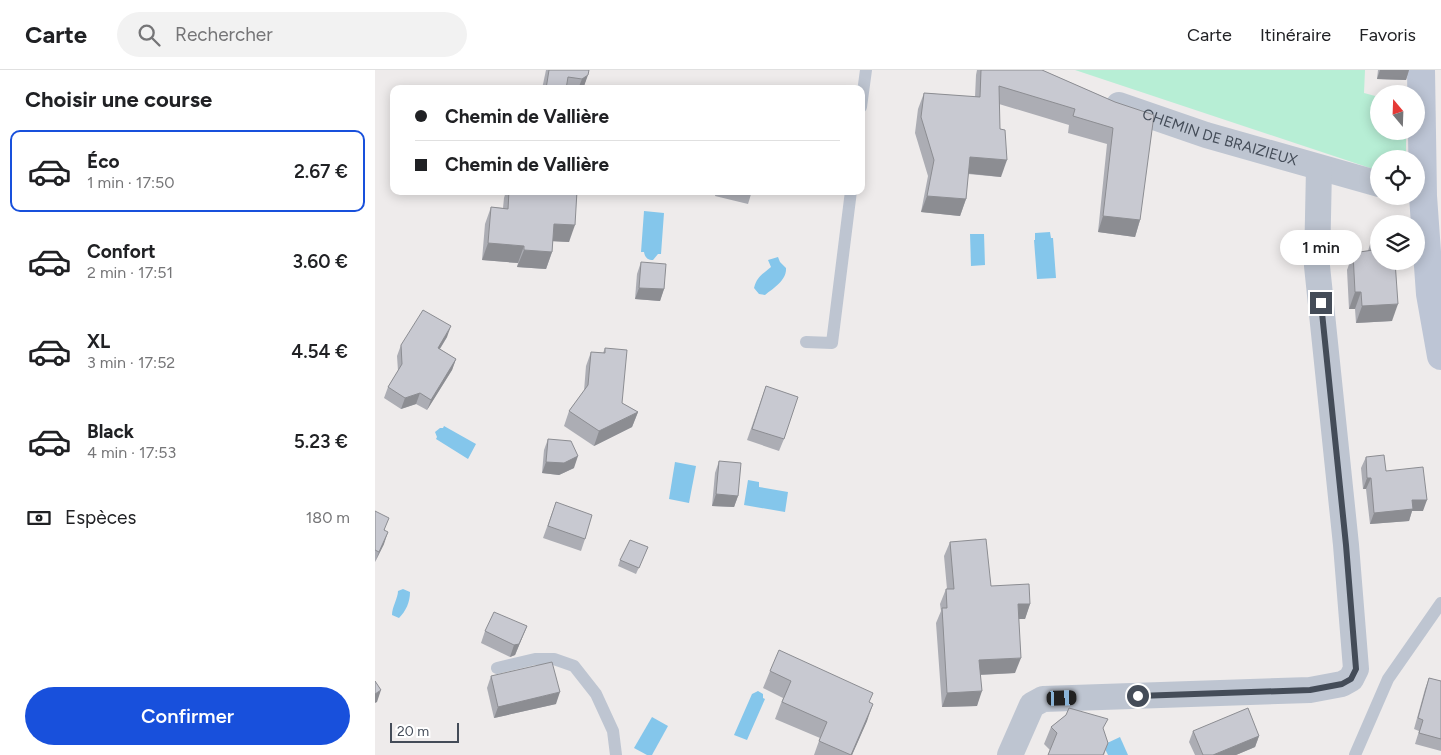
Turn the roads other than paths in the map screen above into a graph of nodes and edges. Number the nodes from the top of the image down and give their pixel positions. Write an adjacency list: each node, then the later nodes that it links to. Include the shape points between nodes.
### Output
1 (866, 70): 3 (lane)
2 (1421, 70): 5 (main road)
3 (864, 85)
4 (1098, 96): 6 (street, CHEMIN DE BRAIZIEUX, via 1206,134)
5 (1420, 150)
6 (1319, 168): 7 (street, CHEMIN DE BRAIZIEUX); 15 (street, via 1317,266 1347,552 1356,669 1351,679 1310,690 1043,699 1031,705)
7 (1370, 182)
8 (851, 195): 10 (lane, via 832,344)
9 (1420, 205): 11 (main road)
10 (806, 342)
11 (1441, 356)
12 (1441, 602): 16 (lane, via 1388,679)
13 (497, 668): 14 (lane, via 535,659 553,659 574,666 596,694 613,731)
14 (616, 755)
15 (1010, 755)
16 (1355, 755)

